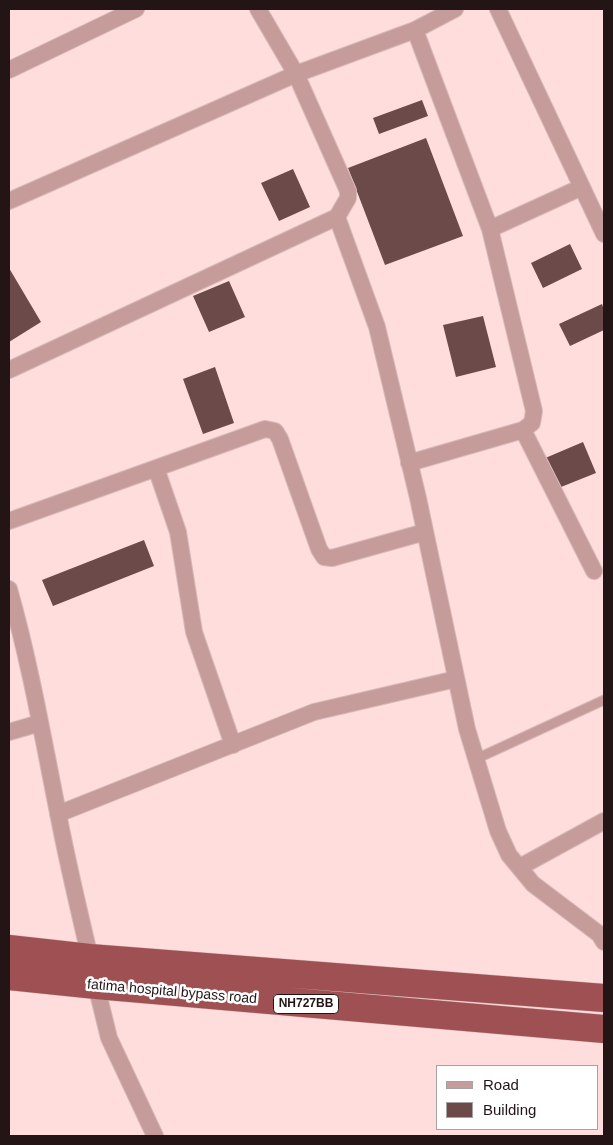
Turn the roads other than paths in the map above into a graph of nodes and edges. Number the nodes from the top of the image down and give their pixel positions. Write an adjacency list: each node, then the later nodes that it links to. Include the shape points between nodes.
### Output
1 (136, 9): 7 (street)
2 (258, 9): 8 (street)
3 (455, 9): 5 (street)
4 (498, 9): 9 (street)
5 (432, 14): 6 (street)
6 (415, 30): 8 (street); 12 (street)
7 (9, 70)
8 (296, 74): 10 (street); 11 (street, via 348,191 348,198)
9 (582, 187): 12 (street); 13 (street)
10 (9, 201)
11 (337, 217): 14 (street); 16 (street, via 377,327)
12 (490, 230): 15 (street, via 534,411 532,422)
13 (604, 234)
14 (9, 370)
15 (523, 430): 16 (street); 20 (street)
16 (409, 463): 19 (street)
17 (156, 468): 18 (street); 19 (street, via 265,430 275,431 324,557 332,558); 26 (street, via 178,532 194,632)
18 (9, 520)
19 (425, 532): 22 (street)
20 (594, 571)
21 (9, 590): 24 (street)
22 (456, 679): 26 (street, via 314,712); 27 (street)
23 (604, 700): 27 (lane)
24 (40, 723): 25 (street); 28 (street)
25 (9, 732)
26 (233, 745): 28 (street)
27 (476, 759): 30 (street, via 498,831 509,855)
28 (58, 814): 33 (street)
29 (604, 821): 30 (street)
30 (520, 868): 31 (street, via 533,884 600,934)
31 (604, 942)
32 (9, 949): 33 (highway, fatima hospital bypass road / NH727BB)
33 (90, 958): 36 (highway, fatima hospital bypass road / NH727BB)
34 (9, 976): 35 (highway, fatima hospital bypass road / NH727BB)
35 (96, 986): 37 (highway, fatima hospital bypass road / NH727BB); 38 (street, via 109,1038)
36 (604, 998)
37 (604, 1029)
38 (155, 1136)

